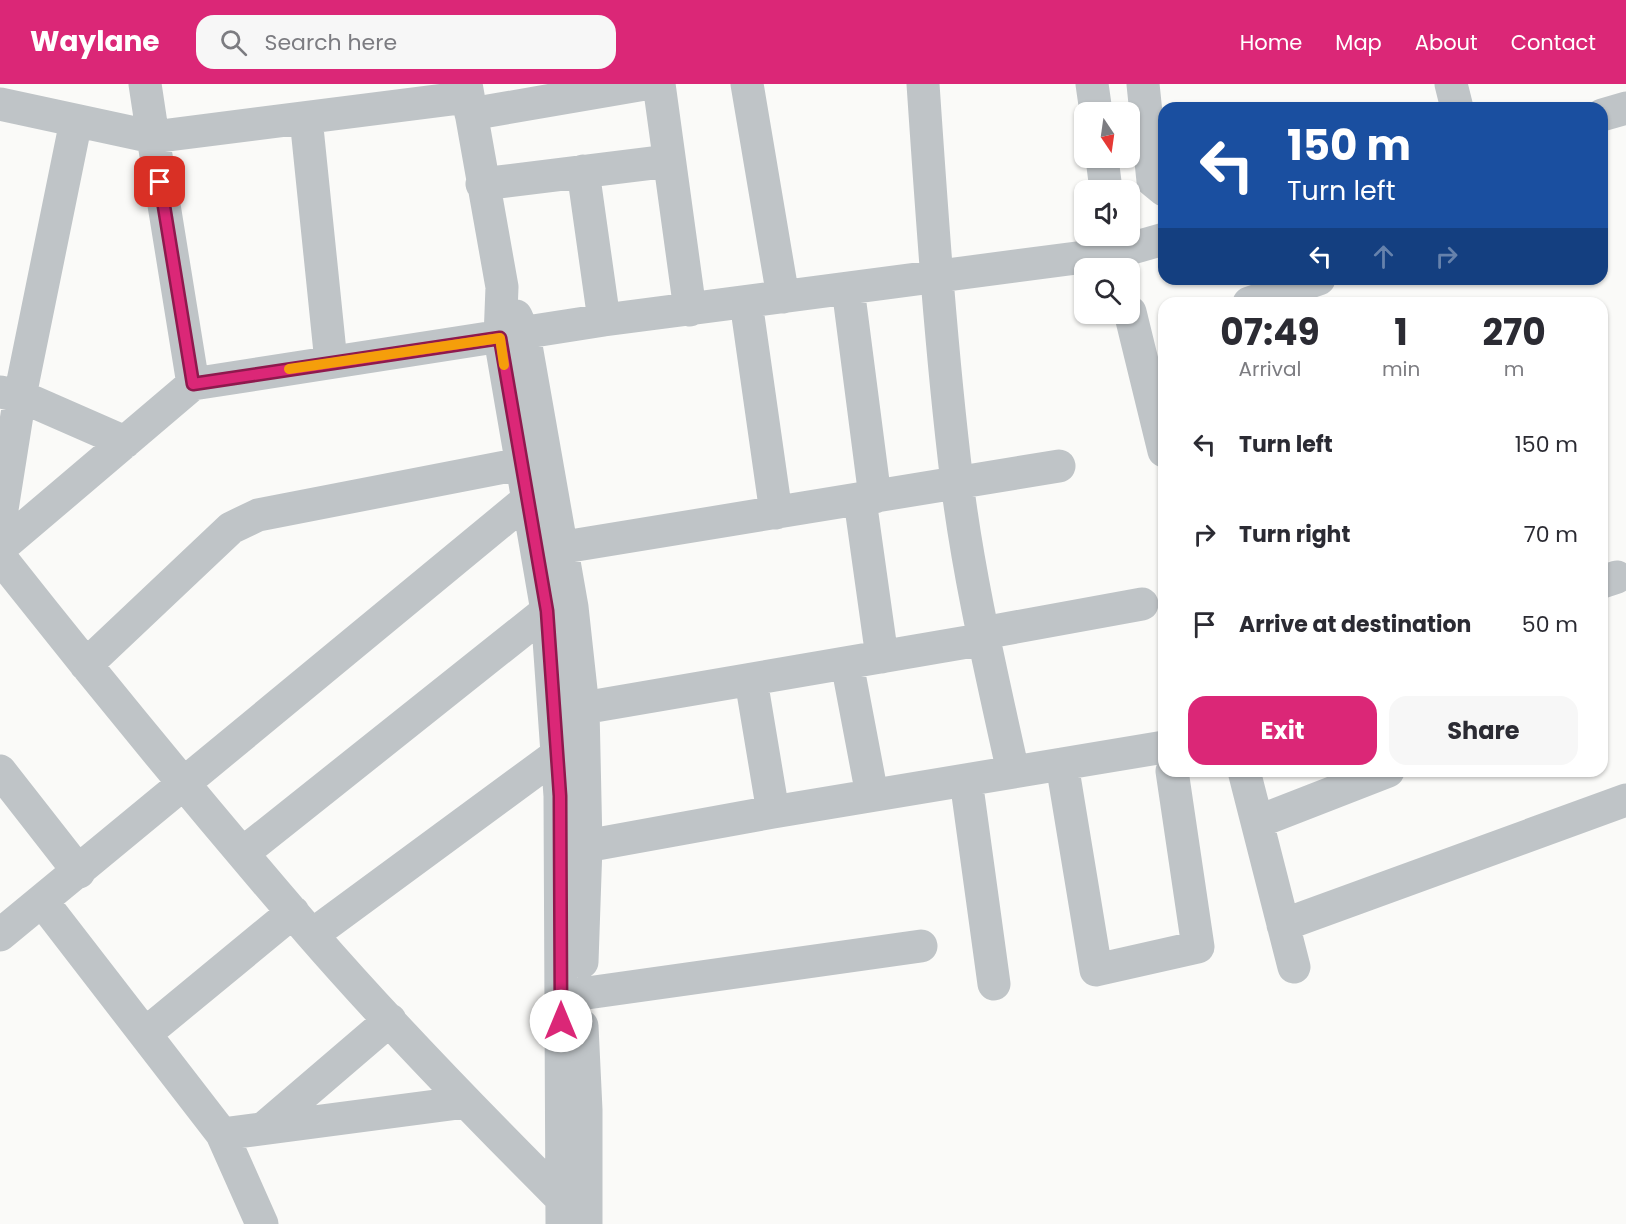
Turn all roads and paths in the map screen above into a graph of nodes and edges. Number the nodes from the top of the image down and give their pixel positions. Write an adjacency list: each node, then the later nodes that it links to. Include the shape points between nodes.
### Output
1 (145, 84): 17 (street)
2 (645, 84): 9 (street)
3 (659, 84): 18 (street)
4 (747, 84): 27 (street)
5 (923, 84): 24 (street)
6 (1092, 84): 10 (street)
7 (1143, 84): 21 (street, via 1153,181)
8 (1451, 84): 11 (street)
9 (468, 98): 15 (street); 20 (street)
10 (1095, 102)
11 (1456, 102)
12 (0, 104): 16 (street)
13 (1626, 108): 14 (street)
14 (1608, 113)
15 (306, 118): 17 (street); 34 (street)
16 (76, 121): 17 (street); 36 (street)
17 (153, 137): 35 (street)
18 (669, 161): 19 (street); 30 (street)
19 (583, 171): 20 (street); 31 (street)
20 (482, 184): 33 (street)
21 (1158, 185)
22 (1158, 241): 23 (street)
23 (1115, 252): 24 (street)
24 (937, 276): 26 (street); 41 (street)
25 (1302, 285): 28 (street)
26 (848, 288): 27 (street); 42 (street)
27 (783, 297): 29 (street)
28 (1267, 297)
29 (746, 302): 30 (street); 44 (street)
30 (690, 310): 31 (street)
31 (604, 320): 33 (street)
32 (1144, 329): 37 (street)
33 (512, 336): 34 (street); 39 (street); 47 (street)
34 (331, 362): 35 (street)
35 (193, 384): 38 (street)
36 (10, 394): 38 (street); 45 (street)
37 (1158, 414)
38 (125, 442): 46 (street)
39 (520, 464): 43 (street); 54 (street, via 258,515 231,528)
40 (1059, 466): 41 (street)
41 (957, 484): 42 (street); 51 (street)
42 (868, 499): 44 (street); 52 (street)
43 (526, 501): 47 (street); 66 (street)
44 (776, 513): 47 (street)
45 (0, 522)
46 (0, 548)
47 (547, 550): 50 (street); 56 (street, via 572,607)
48 (0, 557): 54 (street)
49 (1142, 604): 51 (street)
50 (547, 611): 58 (street); 72 (street)
51 (984, 636): 52 (street); 61 (street)
52 (882, 657): 53 (street)
53 (847, 663): 55 (street); 67 (street)
54 (86, 665): 66 (street)
55 (751, 680): 56 (street); 69 (street)
56 (583, 708): 71 (street)
57 (1158, 748): 59 (street)
58 (558, 754): 75 (street); 87 (street)
59 (1062, 764): 61 (street); 62 (street, via 1096,970 1198,947)
60 (0, 771): 73 (street)
61 (1013, 772): 65 (street)
62 (1173, 777)
63 (1246, 777): 70 (street)
64 (1373, 777): 70 (street)
65 (966, 780): 67 (street); 80 (street)
66 (184, 783): 72 (street); 73 (street)
67 (872, 795): 69 (street)
68 (1626, 800): 76 (street)
69 (773, 812): 71 (street)
70 (1257, 822): 76 (street)
71 (586, 846): 81 (street)
72 (243, 853): 75 (street)
73 (79, 872): 74 (street)
74 (42, 901): 77 (street); 83 (street)
75 (302, 924): 82 (street); 83 (street)
76 (1283, 925): 79 (street)
77 (0, 935)
78 (921, 946): 81 (street)
79 (1294, 968)
80 (993, 984)
81 (580, 994): 89 (street)
82 (390, 1020): 84 (street); 85 (street)
83 (145, 1034): 86 (street)
84 (466, 1102): 85 (street); 87 (street)
85 (264, 1128): 86 (street)
86 (222, 1134): 88 (street)
87 (561, 1210)
88 (262, 1224)
89 (586, 1224)

